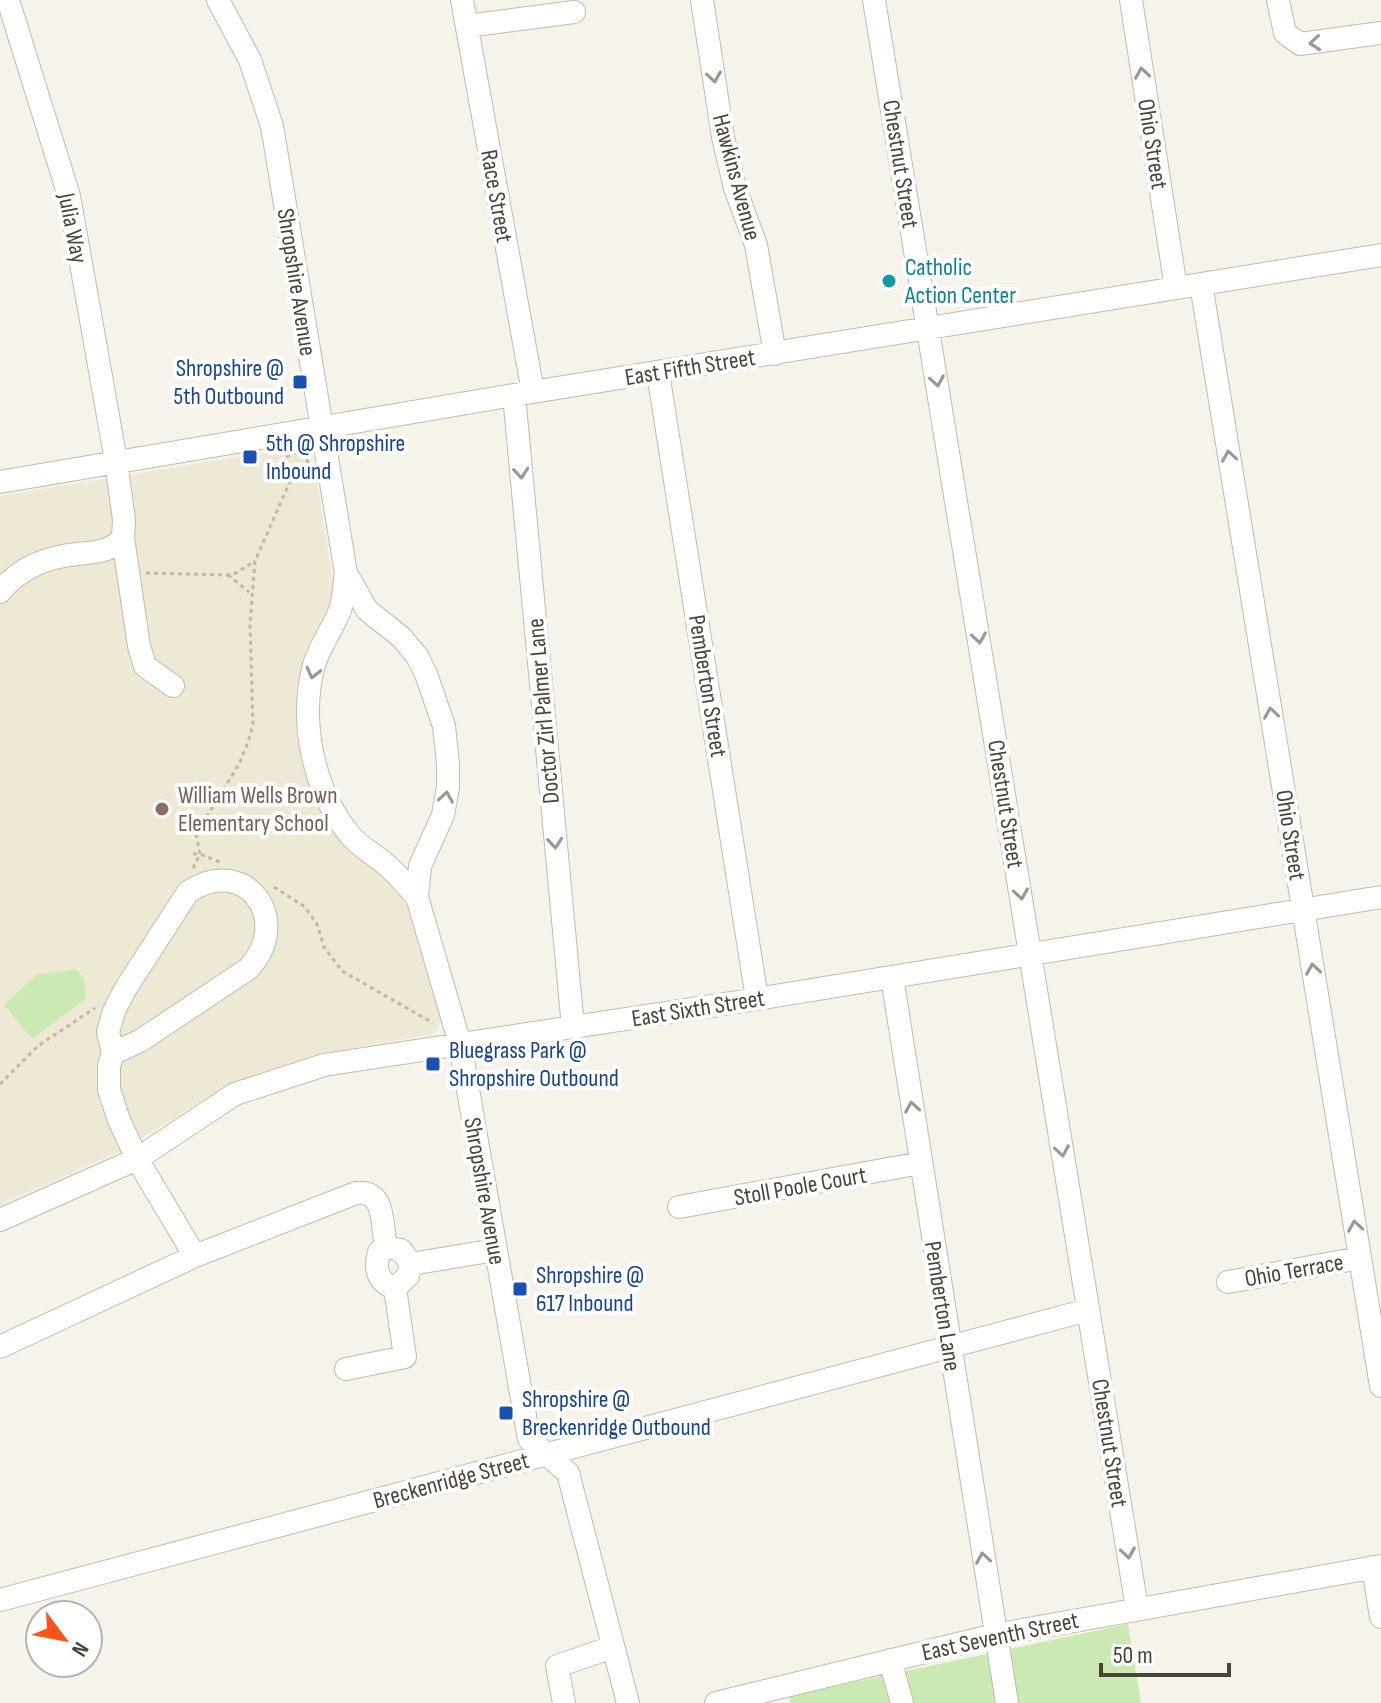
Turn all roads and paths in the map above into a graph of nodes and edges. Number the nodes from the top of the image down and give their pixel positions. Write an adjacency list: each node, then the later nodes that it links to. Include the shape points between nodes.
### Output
1 (8, 0): 19 (street, Julia Way, via 69,196)
2 (218, 0): 18 (street, Shropshire Avenue, via 250,60 272,126)
3 (462, 0): 9 (street, Race Street)
4 (702, 0): 15 (street, Hawkins Avenue, one-way to 15, via 723,137 756,245)
5 (874, 0): 14 (street, Chestnut Street)
6 (1131, 0): 13 (street, Ohio Street, one-way to 6)
7 (1278, 0): 10 (street, one-way to 7, via 1300,44 1285,33)
8 (574, 12): 9 (street)
9 (467, 26): 17 (street, Race Street)
10 (1381, 33)
11 (1381, 255): 12 (street, East Fifth Street)
12 (1201, 284): 13 (street, East Fifth Street); 41 (street, Ohio Street, one-way to 12)
13 (1176, 288): 14 (street, East Fifth Street)
14 (928, 329): 15 (street, East Fifth Street); 42 (street, Chestnut Street, one-way to 42)
15 (775, 354): 16 (street, East Fifth Street)
16 (658, 373): 17 (street, East Fifth Street); 44 (street, Pemberton Street)
17 (524, 394): 18 (street, East Fifth Street); 47 (street, Doctor Zirl Palmer Lane, one-way to 47)
18 (320, 428): 19 (street, East Fifth Street); 25 (street, Shropshire Avenue)
19 (116, 461): 21 (street, East Fifth Street); 22 (street, Julia Way)
20 (292, 477): 20 (path, via 283,463 299,453 306,458 307,469); 23 (path)
21 (0, 482)
22 (123, 538): 27 (street, via 113,549 47,559 20,572); 31 (street, Julia Way, via 145,666)
23 (255, 561): 26 (path); 28 (path)
24 (141, 573): 26 (path)
25 (346, 573): 29 (street, Shropshire Avenue, via 367,610); 30 (street, Shropshire Avenue, via 341,608)
26 (228, 575): 28 (path)
27 (0, 592)
28 (251, 593): 34 (path, via 253,725 239,764 196,834)
29 (383, 622): 30 (street, via 345,618); 32 (street, Shropshire Avenue, one-way to 29, via 443,815 448,787 444,726 417,656)
30 (329, 631): 35 (street, Shropshire Avenue, one-way to 35, via 308,692 318,775 350,836)
31 (173, 686)
32 (429, 843): 35 (street, via 412,858); 39 (street, Shropshire Avenue)
33 (193, 854): 34 (path)
34 (200, 854): 36 (path); 37 (path)
35 (382, 861): 39 (street, Shropshire Avenue)
36 (228, 865)
37 (184, 878)
38 (273, 887): 46 (path, via 305,907 342,971)
39 (417, 897): 48 (street, Shropshire Avenue)
40 (1381, 897): 41 (street, East Sixth Street)
41 (1303, 911): 42 (street, East Sixth Street); 58 (street, Ohio Street, one-way to 41)
42 (1030, 954): 43 (street, East Sixth Street); 62 (street, Chestnut Street, one-way to 62)
43 (892, 977): 44 (street, East Sixth Street); 52 (street, Pemberton Lane, one-way to 43)
44 (757, 999): 47 (street, East Sixth Street)
45 (98, 1004): 50 (path, via 38,1046)
46 (440, 1027)
47 (573, 1027): 48 (street, East Sixth Street)
48 (460, 1044): 51 (street, East Sixth Street, via 324,1065 235,1094); 56 (street, Shropshire Avenue)
49 (113, 1053): 49 (street, via 140,1041 259,958 268,922 250,889 217,879 188,892 114,1011 108,1032); 51 (street, via 109,1090)
50 (0, 1084)
51 (137, 1159): 54 (street, East Sixth Street); 57 (street)
52 (921, 1163): 53 (street, Stoll Poole Court); 64 (street, Pemberton Lane)
53 (679, 1207)
54 (0, 1220)
55 (386, 1247): 57 (street, via 380,1204 366,1192); 59 (street, via 401,1250); 61 (street, via 379,1252 377,1271)
56 (495, 1250): 59 (street); 67 (street, Shropshire Avenue, via 529,1439)
57 (195, 1256): 63 (street)
58 (1360, 1258): 60 (street, Ohio Terrace); 66 (street, Ohio Street)
59 (411, 1264): 61 (street, via 408,1276)
60 (1228, 1282)
61 (395, 1288): 65 (street, via 405,1357)
62 (1088, 1310): 64 (street, Breckenridge Street); 70 (street, Chestnut Street, one-way to 70)
63 (0, 1347)
64 (950, 1347): 67 (street, Breckenridge Street); 72 (street, Pemberton Lane, one-way to 64)
65 (346, 1369)
66 (1381, 1386)
67 (546, 1455): 69 (street, Breckenridge Street); 73 (street, Shropshire Avenue, via 568,1473)
68 (1377, 1566): 70 (street, East Seventh Street); 71 (street)
69 (0, 1600)
70 (1137, 1608): 72 (street, East Seventh Street)
71 (1381, 1617)
72 (995, 1635): 74 (street, East Seventh Street); 79 (street, Pemberton Lane)
73 (613, 1647): 75 (street, via 557,1666); 76 (street, Shropshire Avenue)
74 (890, 1660): 77 (street, East Seventh Street); 78 (street)
75 (564, 1703)
76 (628, 1703)
77 (716, 1703)
78 (902, 1703)
79 (1007, 1703)

